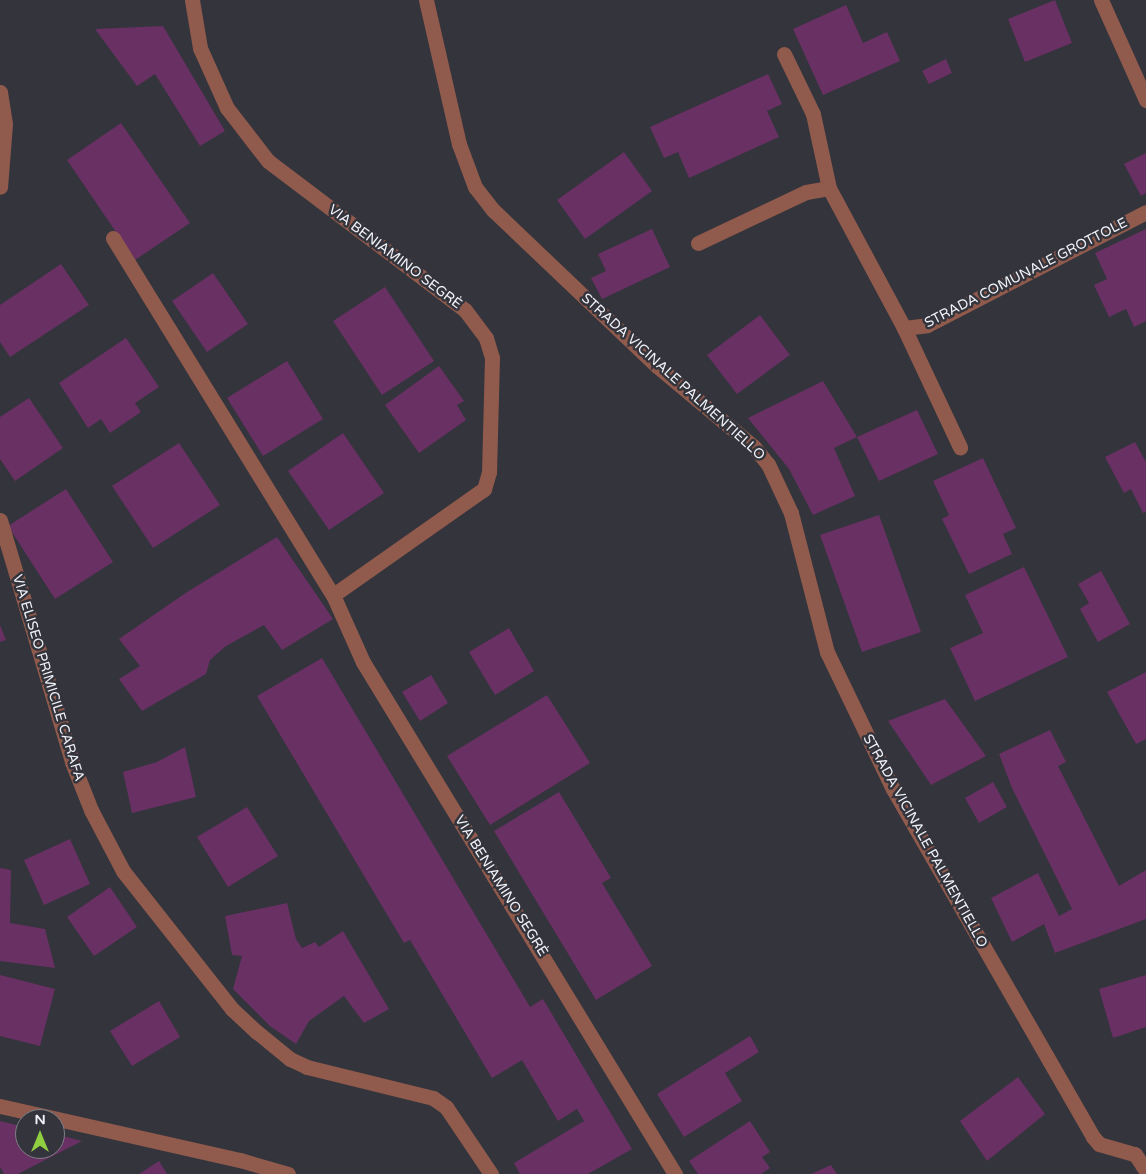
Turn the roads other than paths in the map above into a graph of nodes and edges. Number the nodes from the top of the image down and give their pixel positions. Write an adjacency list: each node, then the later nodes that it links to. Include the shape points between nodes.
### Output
1 (192, 0): 15 (street, VIA BENIAMINO SEGRÈ, via 200,48 228,108 268,161 465,310 486,338 492,358 489,472 484,489)
2 (426, 0): 17 (street, STRADA VICINALE PALMENTIELLO, via 459,144 475,187 493,210 657,366 754,447 768,464 791,513 827,652 893,789 1092,1137 1099,1144 1135,1154)
3 (1101, 0): 6 (street)
4 (784, 54): 8 (street, via 813,114)
5 (0, 92): 7 (street, via 6,124)
6 (1146, 100)
7 (0, 187)
8 (829, 188): 11 (street, via 806,192); 12 (street)
9 (1146, 212): 12 (street, STRADA COMUNALE GROTTOLE, via 927,325)
10 (113, 238): 15 (street, VIA BENIAMINO SEGRÈ)
11 (698, 242)
12 (904, 328): 13 (street)
13 (960, 447)
14 (0, 520): 19 (street, VIA ELISEO PRIMICILE CARAFA, via 72,762 91,810 123,871 232,1010 257,1032 290,1059 307,1067 432,1098 446,1107)
15 (333, 595): 20 (street, VIA BENIAMINO SEGRÈ, via 363,662)
16 (0, 1106): 18 (street, via 240,1160)
17 (1146, 1172)
18 (288, 1174)
19 (491, 1174)
20 (675, 1174)

